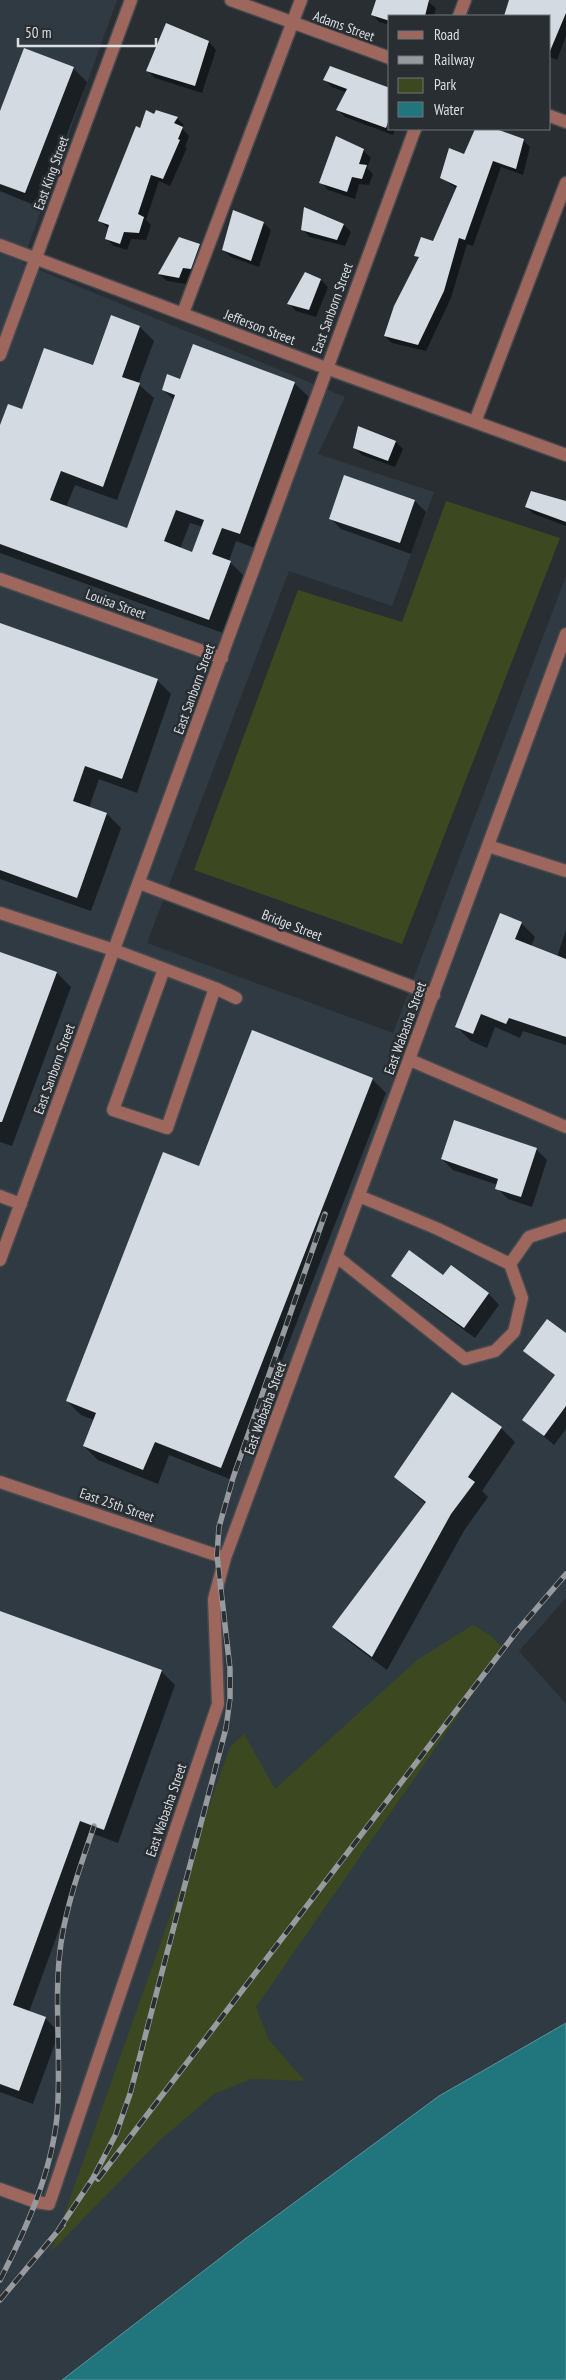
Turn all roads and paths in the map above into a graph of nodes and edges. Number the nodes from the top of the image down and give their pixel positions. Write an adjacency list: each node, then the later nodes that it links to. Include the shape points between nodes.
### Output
1 (131, 0): 13 (street, East King Street)
2 (231, 0): 6 (street, Adams Street)
3 (301, 0): 6 (street)
4 (465, 0): 5 (street)
5 (459, 15)
6 (291, 22): 7 (street, Adams Street); 14 (street)
7 (388, 57)
8 (551, 116): 9 (street)
9 (566, 122)
10 (415, 130): 16 (street, East Sanborn Street)
11 (566, 183): 17 (street)
12 (0, 245): 13 (street, Jefferson Street)
13 (36, 257): 14 (street, Jefferson Street); 15 (street, East King Street)
14 (182, 313): 16 (street, Jefferson Street)
15 (0, 356)
16 (326, 368): 17 (street, Jefferson Street); 21 (street, East Sanborn Street)
17 (475, 422): 18 (street, Jefferson Street)
18 (566, 455)
19 (0, 579): 21 (street, Louisa Street)
20 (566, 634): 22 (street, East Wabasha Street)
21 (222, 658): 24 (street, East Sanborn Street)
22 (488, 846): 23 (street); 29 (street, East Wabasha Street)
23 (566, 871)
24 (139, 883): 26 (street, East Sanborn Street); 29 (street, Bridge Street)
25 (0, 913): 26 (street)
26 (114, 950): 27 (street); 35 (street, East Sanborn Street)
27 (164, 969): 28 (street); 28 (street, via 113,1110 167,1128)
28 (215, 988): 30 (street)
29 (434, 995): 31 (street, East Wabasha Street)
30 (236, 998)
31 (410, 1060): 32 (street); 34 (street, East Wabasha Street)
32 (566, 1128)
33 (0, 1196): 35 (street)
34 (359, 1196): 38 (street, East Wabasha Street); 39 (street)
35 (21, 1204): 37 (street, East Sanborn Street)
36 (566, 1225): 39 (street, via 529,1237)
37 (1, 1253)
38 (337, 1257): 39 (street, via 465,1359 495,1351 514,1332 522,1298); 41 (street, East Wabasha Street)
39 (510, 1264)
40 (0, 1482): 41 (street, East 25th Street)
41 (225, 1558): 42 (street, East Wabasha Street, via 214,1598 218,1704 49,2204)
42 (0, 2189)

